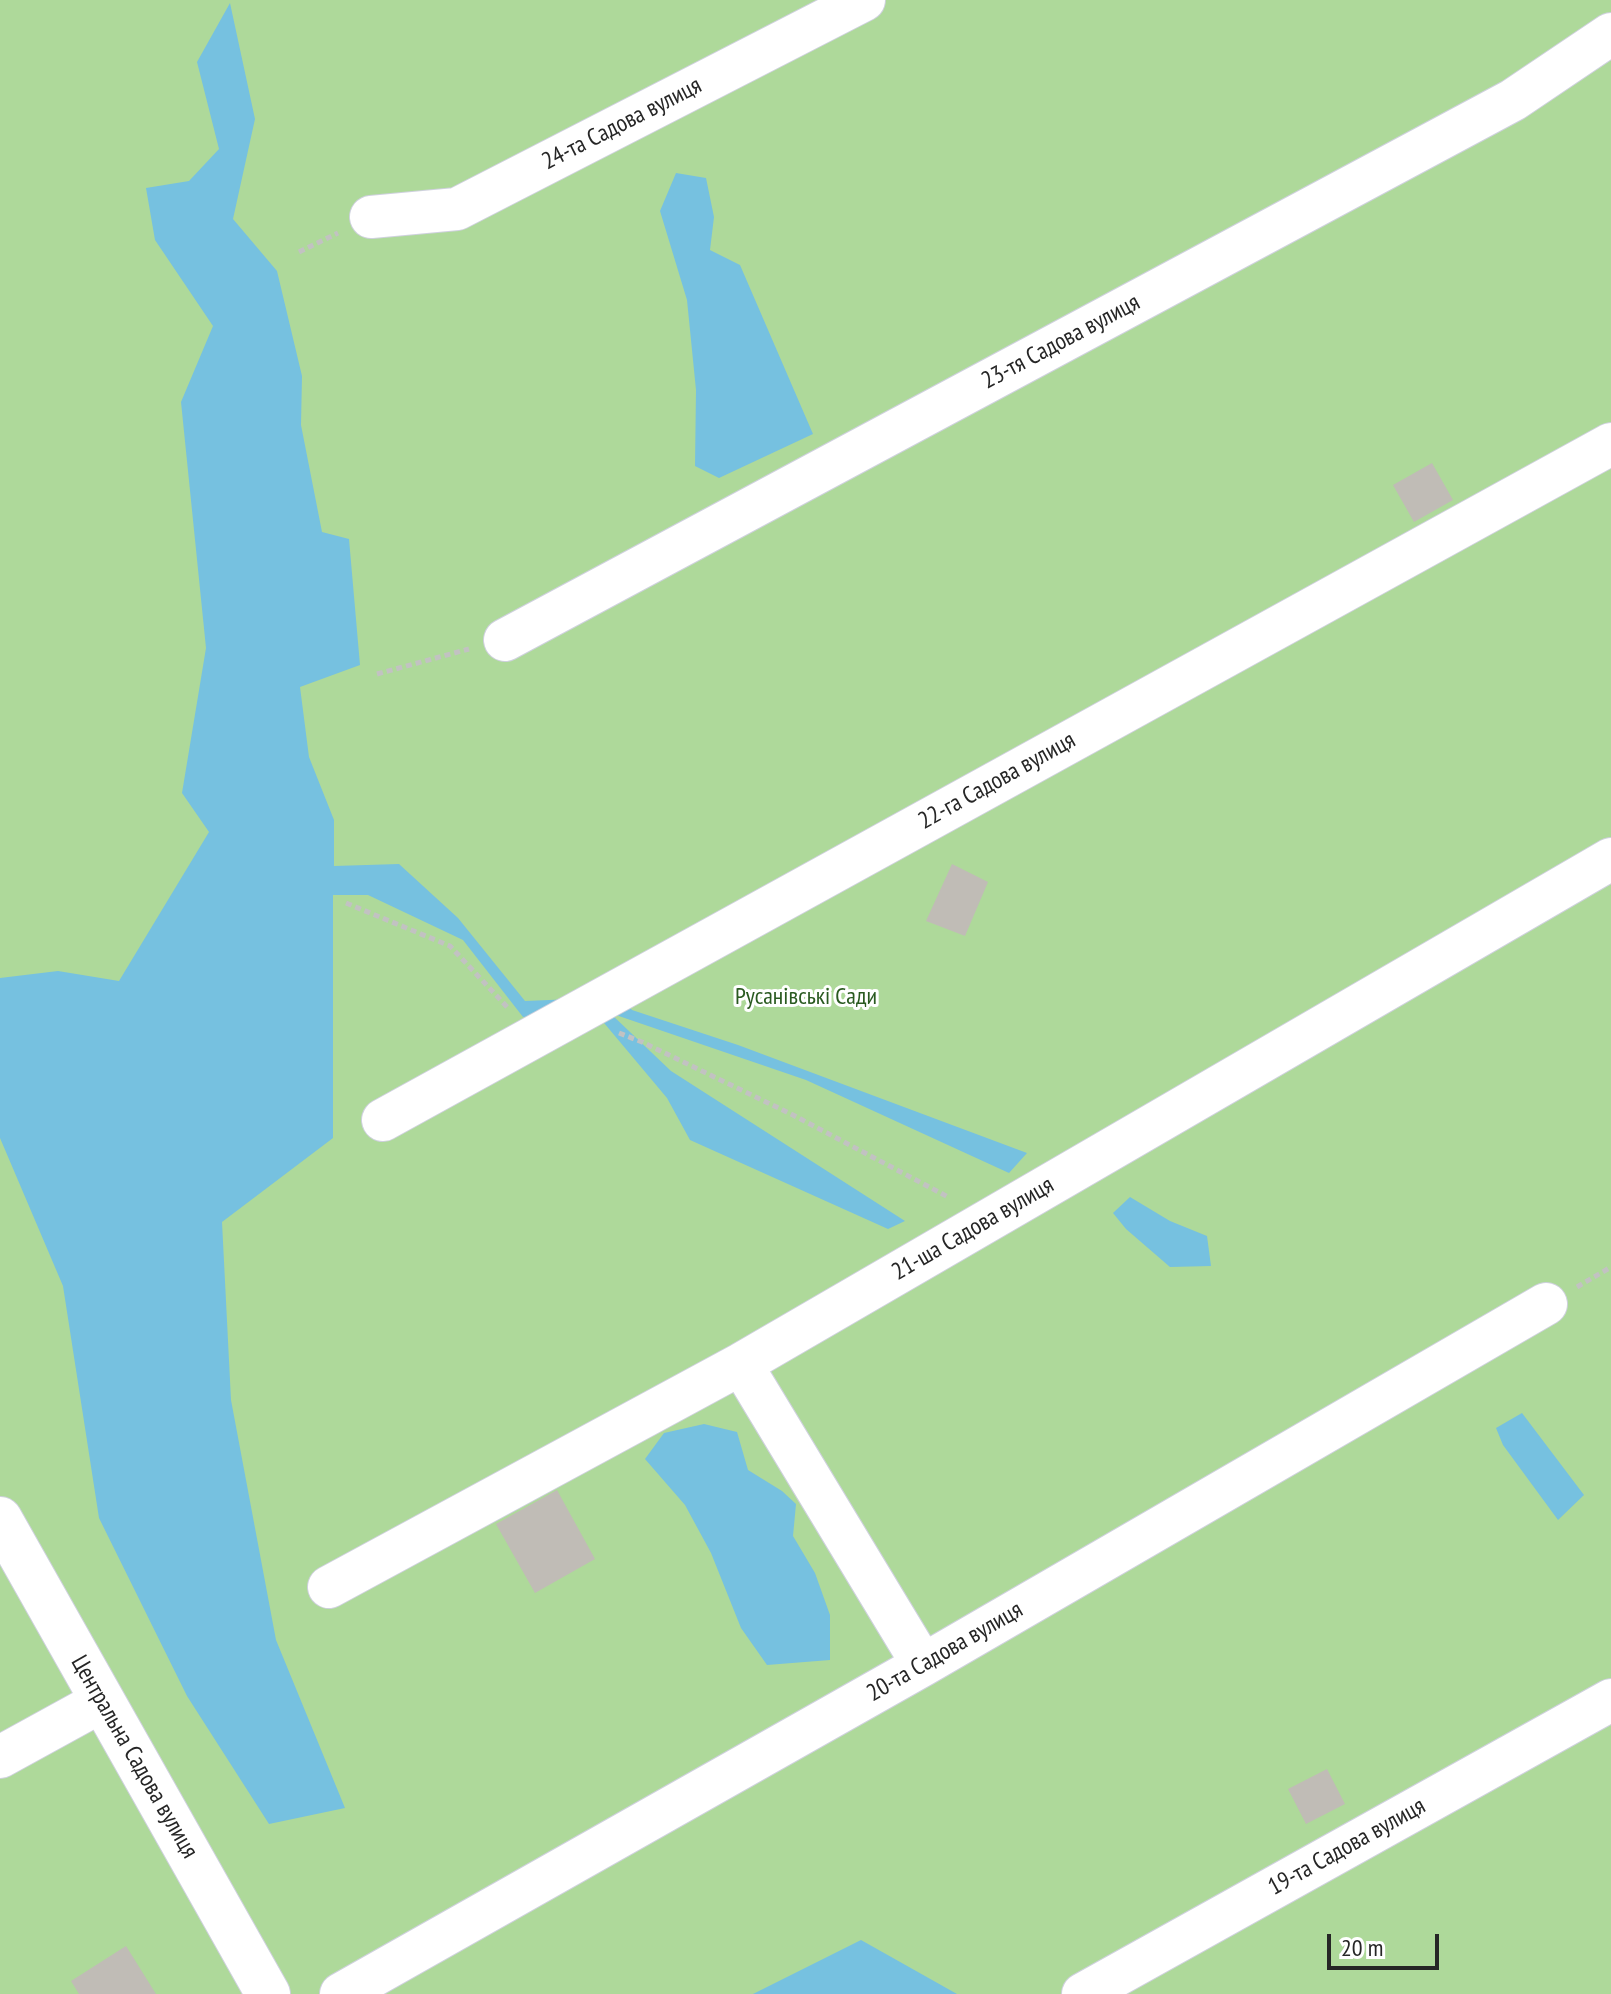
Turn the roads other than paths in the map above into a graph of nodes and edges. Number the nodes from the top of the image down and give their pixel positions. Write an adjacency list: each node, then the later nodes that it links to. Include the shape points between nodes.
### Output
1 (864, 0): 3 (street, 24-та Садова вулиця, via 457,209)
2 (1611, 34): 5 (street, 23-тя Садова вулиця, via 1513,100)
3 (371, 217)
4 (1611, 444): 7 (street, 22-га Садова вулиця)
5 (505, 640)
6 (1611, 859): 9 (street, 21-ша Садова вулиця)
7 (383, 1120)
8 (1546, 1304): 12 (street, 20-та Садова вулиця)
9 (741, 1364): 11 (street, 21-ша Садова вулиця); 12 (street)
10 (0, 1519): 14 (main road, Центральна Садова вулиця)
11 (329, 1587)
12 (923, 1665): 17 (street, 20-та Садова вулиця)
13 (1611, 1700): 18 (street, 19-та Садова вулиця)
14 (102, 1701): 15 (street); 16 (main road, Центральна Садова вулиця)
15 (0, 1757)
16 (268, 1994)
17 (341, 1994)
18 (1083, 1994)

